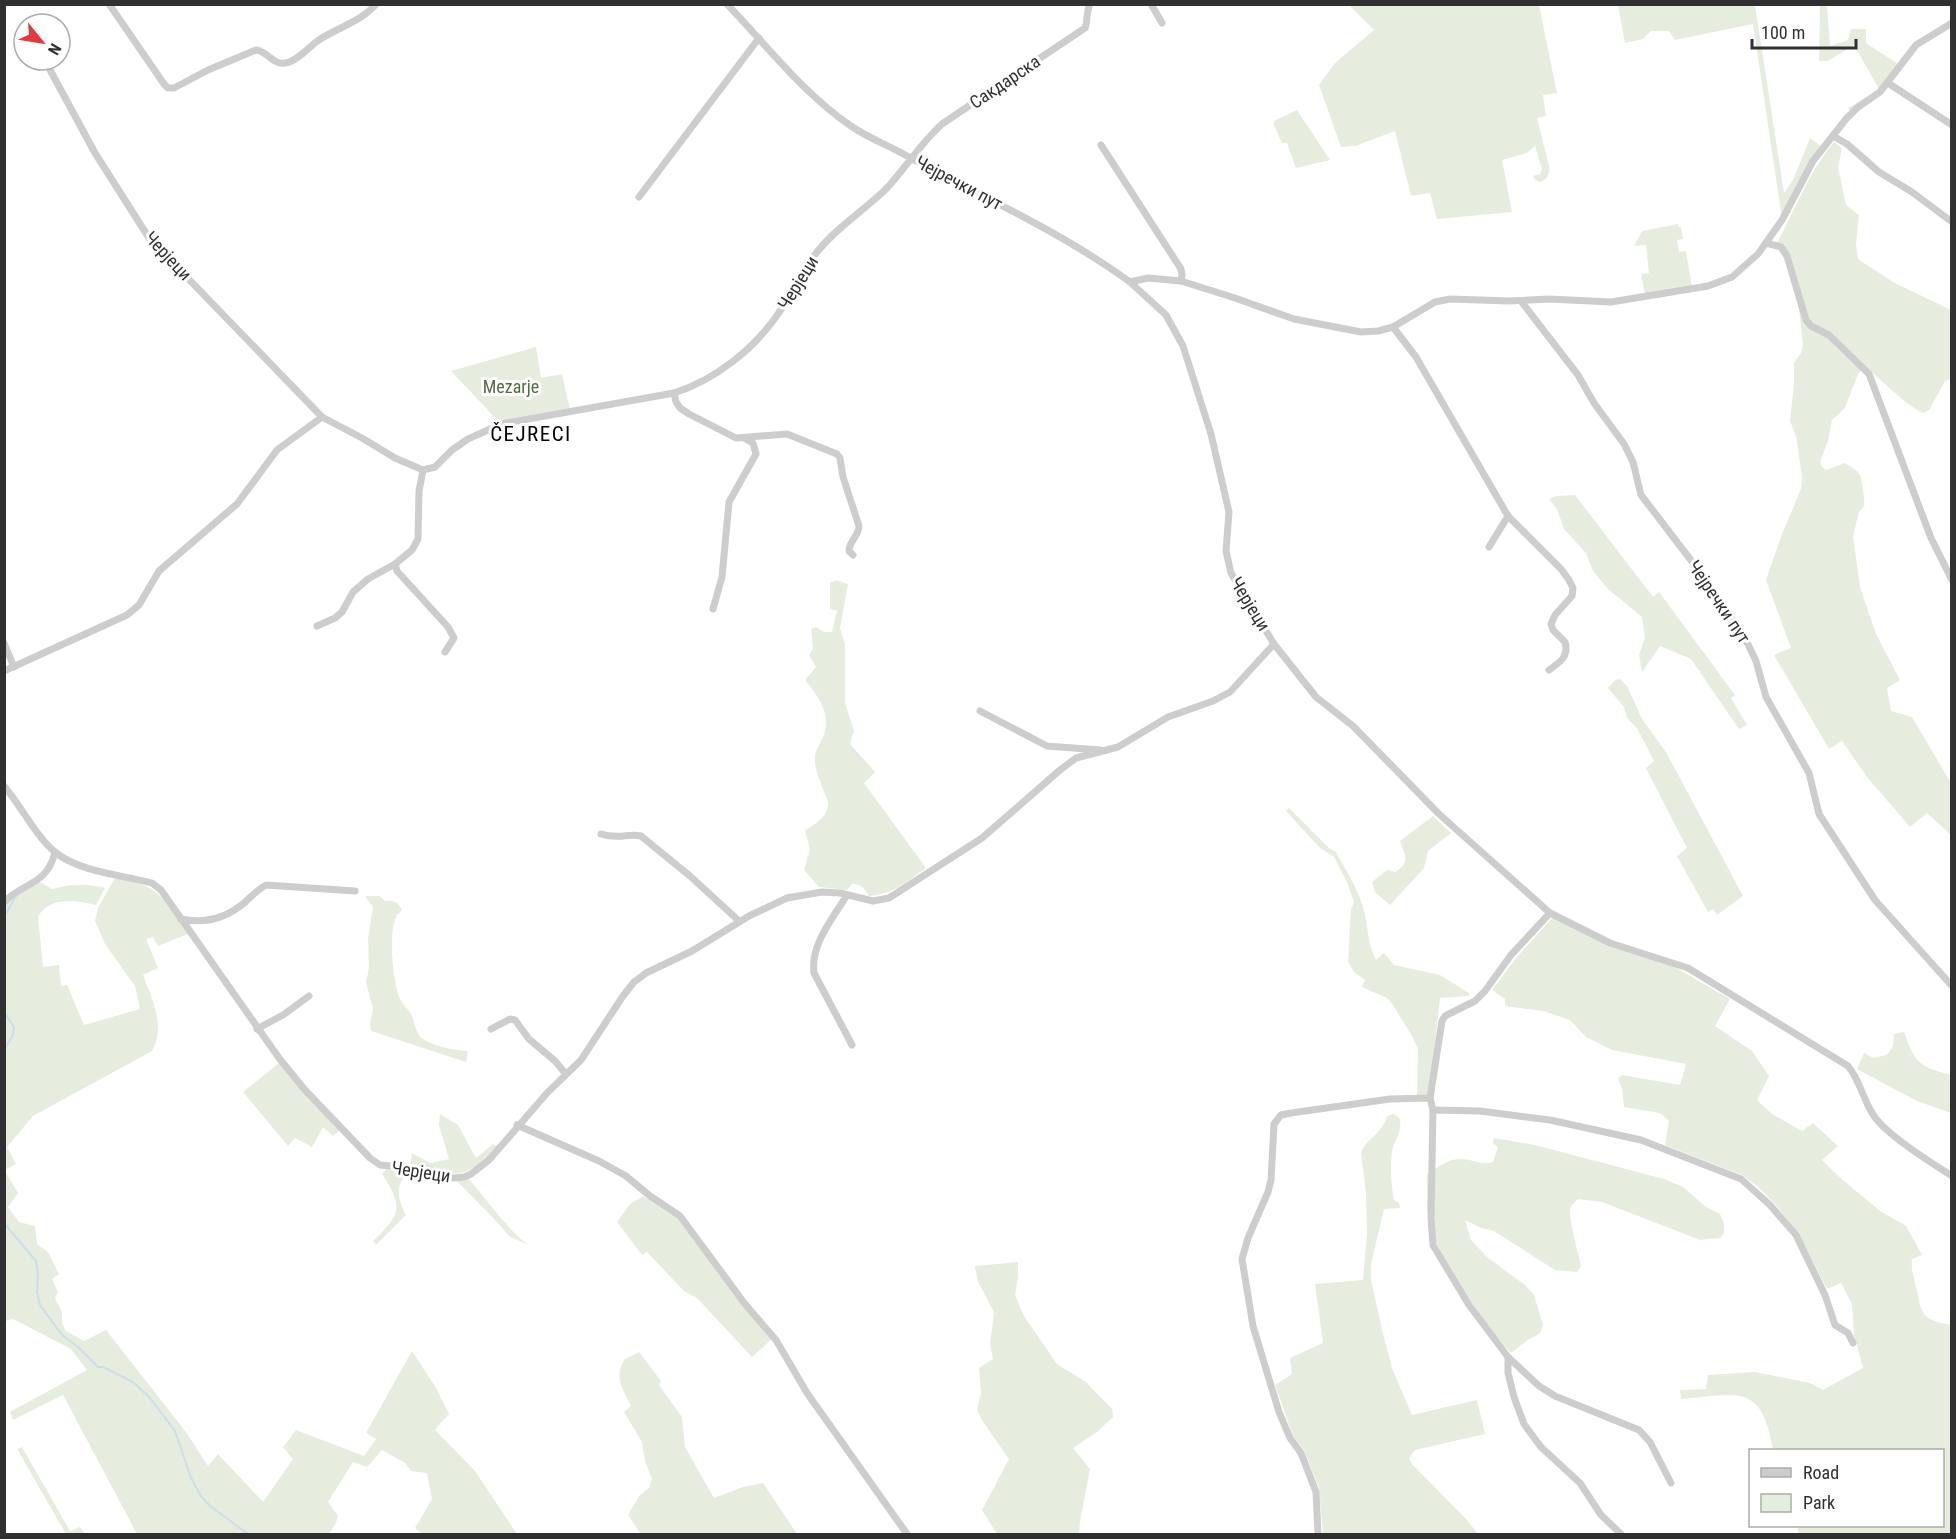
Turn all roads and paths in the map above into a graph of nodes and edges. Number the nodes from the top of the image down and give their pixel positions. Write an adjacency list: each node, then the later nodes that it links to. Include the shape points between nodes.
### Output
1 (109, 4): 2 (street, via 168,88 256,50 262,50 275,62 291,62 319,40 368,14)
2 (376, 4)
3 (727, 4): 8 (street, Чејречки пут)
4 (1090, 4): 14 (street, Сакдарска, via 1085,28 942,124)
5 (1151, 4): 6 (street)
6 (1162, 23)
7 (1952, 23): 10 (street, via 1916,45)
8 (759, 38): 14 (street, Чејречки пут, via 825,107 868,137); 15 (street)
9 (51, 72): 23 (street, Черјеци, via 95,153 149,238)
10 (1888, 83): 11 (street); 12 (street, via 1851,113)
11 (1952, 125)
12 (1833, 136): 16 (street); 17 (street, via 1813,161)
13 (1101, 145): 18 (street, via 1181,269)
14 (912, 158): 19 (street, Чејречки пут, via 1054,233); 22 (street, Черјеци, via 885,189 816,252 778,315 755,342 723,368)
15 (639, 197)
16 (1952, 222)
17 (1766, 243): 20 (street, via 1739,272 1708,286 1611,302); 30 (street, via 1781,247 1788,256 1806,320 1829,335 1869,374 1931,538)
18 (1180, 281): 19 (street, via 1148,278); 21 (street, via 1316,324 1361,332)
19 (1130, 282): 34 (street, Черјеци, via 1166,315 1182,346 1211,434 1229,512 1227,560 1240,591)
20 (1521, 301): 21 (street, via 1435,302); 50 (street, Чејречки пут, via 1578,375 1627,450 1641,495 1743,634 1766,697 1809,773 1819,814 1875,900)
21 (1393, 327): 26 (street, via 1416,357)
22 (674, 393): 24 (street, via 676,402 689,414 726,434); 25 (street, Черјеци, via 501,424 468,439 435,466)
23 (322, 417): 25 (street, Черјеци); 36 (street, via 276,450 237,504 159,571 139,605 127,615)
24 (744, 438): 28 (street, via 788,434 837,454 860,526 849,548); 31 (street, via 753,442 756,454 729,502 722,577)
25 (423, 470): 29 (street, via 418,539 412,550)
26 (1508, 516): 27 (street); 37 (street, via 1561,569 1573,588 1572,596 1551,624 1565,642 1566,654)
27 (1489, 547)
28 (853, 555)
29 (395, 564): 32 (street, via 368,579 342,612); 35 (street, via 448,627 454,638)
30 (1952, 580)
31 (713, 609)
32 (317, 626)
33 (4, 644): 36 (street)
34 (1274, 644): 40 (street, Черјеци, via 1230,692 1168,717); 47 (street, via 1324,705 1353,726 1439,814)
35 (445, 652)
36 (14, 667): 38 (street)
37 (1549, 670)
38 (4, 671)
39 (980, 711): 40 (street, via 1047,746)
40 (1108, 751): 45 (street, Черјеци, via 1069,763 982,838 889,898 873,901)
41 (4, 786): 43 (street)
42 (601, 834): 49 (street, via 618,838 641,836)
43 (55, 852): 46 (street, via 53,861 37,881); 48 (street, Черјеци, via 89,868 152,883)
44 (355, 891): 48 (street, via 266,885 220,918 203,922)
45 (847, 895): 49 (street, Черјеци, via 822,892 795,896); 54 (street, via 812,961)
46 (4, 902)
47 (1550, 913): 56 (street, via 1475,1001 1445,1016); 59 (street, via 1610,943 1688,968 1848,1066 1880,1124)
48 (181, 919): 52 (street, Черјеци)
49 (739, 921): 55 (street, Черјеци, via 634,982 581,1060)
50 (1952, 986)
51 (309, 996): 52 (street)
52 (257, 1029): 58 (street, Черјеци, via 305,1090 380,1165 464,1177 489,1160)
53 (491, 1029): 55 (street, via 515,1020)
54 (852, 1045)
55 (566, 1074): 58 (street, Черјеци)
56 (1430, 1098): 57 (street); 64 (street, via 1390,1099 1291,1113 1281,1115 1274,1124 1271,1180 1242,1259 1253,1326 1279,1412 1316,1492)
57 (1433, 1110): 60 (street, via 1480,1111 1550,1120 1641,1140 1741,1179 1796,1235 1835,1325 1848,1333); 61 (street, via 1433,1245 1469,1305)
58 (517, 1125): 63 (street, via 626,1176 680,1216 776,1340 807,1393)
59 (1952, 1176)
60 (1852, 1343)
61 (1508, 1356): 62 (street, via 1555,1396 1639,1430 1650,1442); 65 (street, via 1508,1373 1524,1424)
62 (1671, 1483)
63 (907, 1534)
64 (1318, 1534)
65 (1621, 1534)

